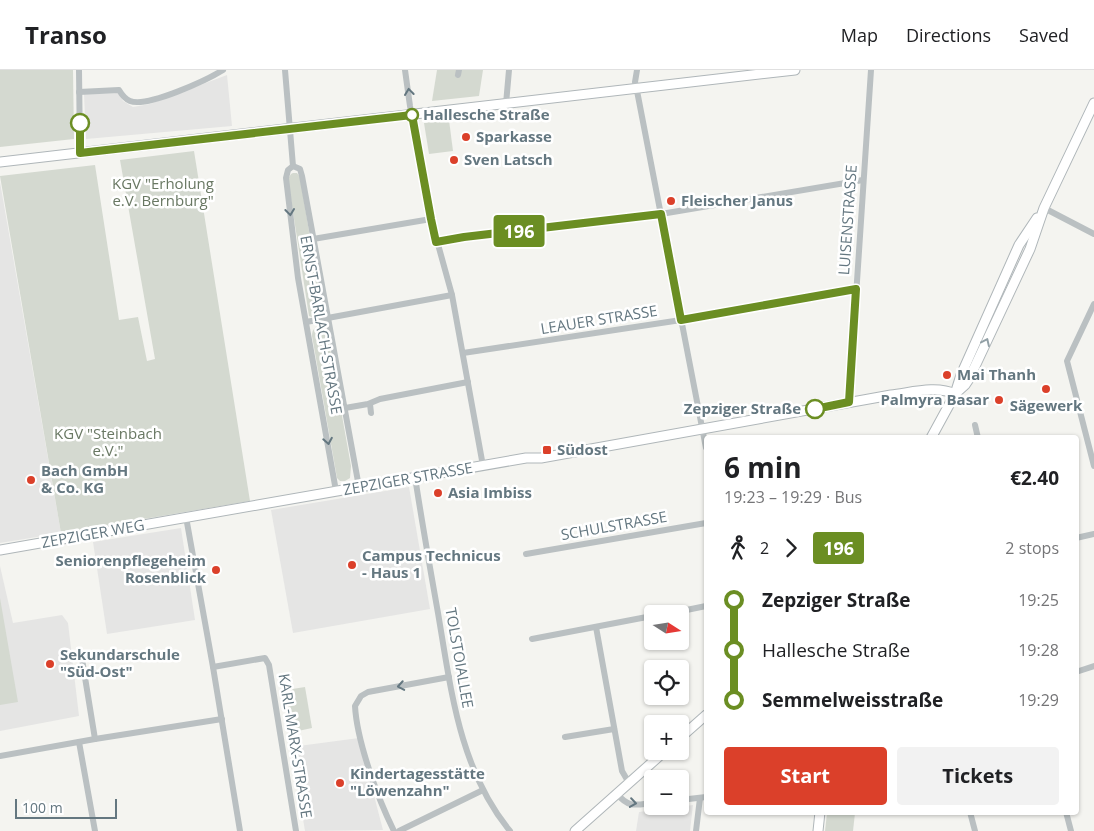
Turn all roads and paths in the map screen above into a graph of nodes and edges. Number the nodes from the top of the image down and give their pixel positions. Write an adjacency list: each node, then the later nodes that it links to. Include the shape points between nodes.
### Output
1 (79, 70): 11 (street)
2 (223, 70): 11 (street, via 146,102 130,101 119,90)
3 (285, 70): 15 (street, ERNST-BARLACH-STRASSE)
4 (406, 70): 14 (street, one-way to 4)
5 (509, 70): 13 (street)
6 (637, 70): 10 (street)
7 (794, 70): 9 (main road)
8 (870, 70): 19 (street, LUISENSTRASSE)
9 (758, 72): 10 (main road)
10 (636, 89): 13 (main road); 21 (street)
11 (79, 92): 16 (street)
12 (1094, 102): 20 (main road)
13 (506, 104): 14 (main road)
14 (412, 115): 15 (main road); 22 (street)
15 (289, 129): 16 (main road); 18 (street, ERNST-BARLACH-STRASSE)
16 (80, 153): 17 (main road)
17 (0, 162)
18 (293, 166): 24 (street, ERNST-BARLACH-STRASSE, via 300,169); 31 (street, ERNST-BARLACH-STRASSE, one-way to 31, via 286,178)
19 (862, 180): 21 (street); 26 (street, LUISENSTRASSE)
20 (1044, 208): 23 (street); 34 (main road, via 1030,249 977,361 965,385)
21 (661, 214): 25 (street); 30 (street)
22 (431, 219): 24 (street); 25 (street)
23 (1094, 234)
24 (314, 239): 29 (street, ERNST-BARLACH-STRASSE)
25 (436, 242): 27 (street)
26 (856, 289): 30 (street, LEAUER STRASSE); 35 (street, LUISENSTRASSE)
27 (452, 295): 29 (street); 32 (street)
28 (1094, 304): 45 (street, via 1067,361)
29 (328, 318): 31 (street); 37 (street, ERNST-BARLACH-STRASSE)
30 (681, 320): 32 (street, LEAUER STRASSE); 40 (street)
31 (306, 322): 48 (street, ERNST-BARLACH-STRASSE, one-way to 48)
32 (463, 353): 33 (street)
33 (468, 382): 36 (street, via 380,399); 44 (street)
34 (955, 394): 35 (main road, ZEPZIGER STRASSE, via 934,390); 41 (main road)
35 (849, 402): 40 (main road, ZEPZIGER STRASSE)
36 (370, 404): 37 (street); 38 (street)
37 (344, 408): 47 (street, ERNST-BARLACH-STRASSE)
38 (371, 413)
39 (975, 425): 42 (street)
40 (702, 428): 43 (street); 44 (main road, ZEPZIGER STRASSE)
41 (933, 435)
42 (977, 435)
43 (704, 438)
44 (483, 466): 46 (main road, ZEPZIGER STRASSE)
45 (1094, 466)
46 (415, 477): 47 (main road, ZEPZIGER STRASSE); 64 (street, TOLSTOIALLEE)
47 (359, 487): 48 (main road, ZEPZIGER STRASSE)
48 (336, 491): 49 (main road, ZEPZIGER STRASSE)
49 (186, 517): 53 (main road, ZEPZIGER WEG); 62 (street)
50 (704, 523): 54 (street, SCHULSTRASSE)
51 (1094, 534): 52 (street)
52 (1079, 537)
53 (0, 550)
54 (526, 554)
55 (704, 606): 56 (street)
56 (689, 609)
57 (644, 618): 58 (street)
58 (596, 627): 59 (street); 67 (street)
59 (532, 639)
60 (82, 659): 70 (street)
61 (1094, 666): 63 (street)
62 (213, 667): 66 (street); 85 (street, KARL-MARX-STRASSE, via 265,658 269,665)
63 (1079, 671)
64 (449, 678): 75 (street, TOLSTOIALLEE, via 467,754); 86 (street, one-way to 86, via 368,692 355,706 363,748)
65 (704, 716): 68 (main road)
66 (222, 719): 70 (street); 84 (street)
67 (614, 729): 69 (street); 74 (street, via 622,771)
68 (689, 730)
69 (565, 737)
70 (95, 739): 71 (street)
71 (79, 742): 72 (street); 83 (street)
72 (0, 756)
73 (655, 760): 74 (main road)
74 (629, 783): 76 (main road)
75 (483, 790): 87 (street); 88 (street, TOLSTOIALLEE)
76 (617, 794): 79 (street, one-way to 79, via 628,804); 89 (main road)
77 (703, 797): 78 (street); 90 (street)
78 (689, 799)
79 (644, 804)
80 (820, 815): 91 (main road)
81 (971, 815): 92 (street)
82 (1067, 815): 93 (street)
83 (95, 831)
84 (240, 831)
85 (296, 831)
86 (394, 831)
87 (399, 831)
88 (510, 831)
89 (575, 831)
90 (696, 831)
91 (818, 831)
92 (975, 831)
93 (1071, 831)

